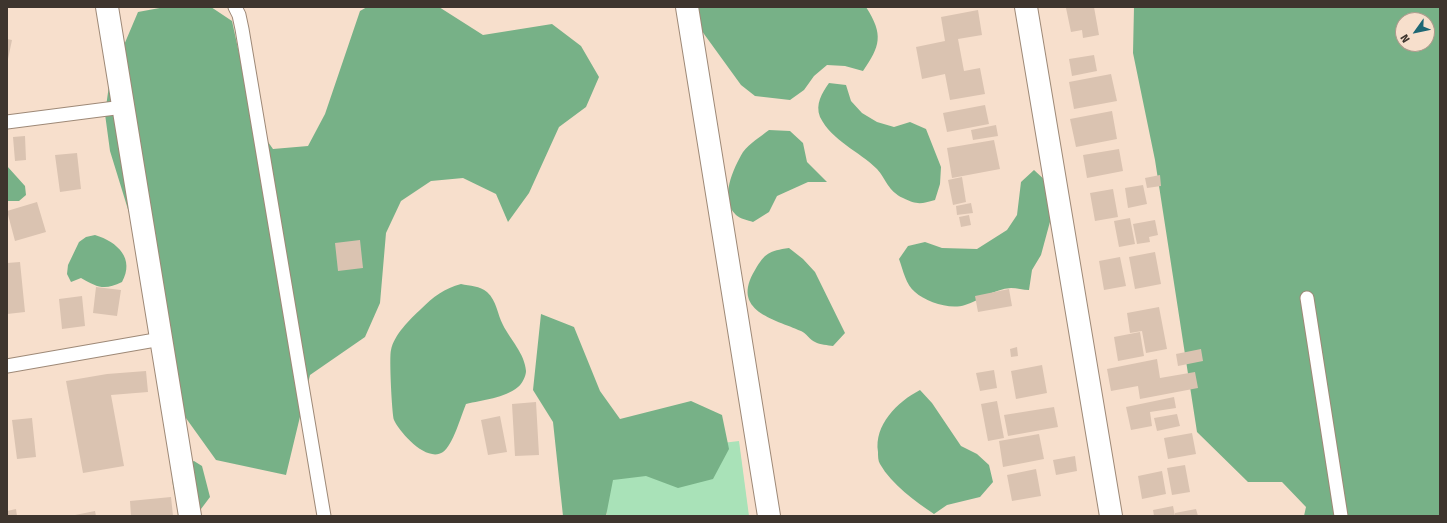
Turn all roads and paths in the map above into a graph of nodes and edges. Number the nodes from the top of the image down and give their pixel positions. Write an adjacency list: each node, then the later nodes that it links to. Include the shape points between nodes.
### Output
1 (107, 7): 5 (street)
2 (235, 7): 11 (lane, via 242,29)
3 (687, 7): 12 (street)
4 (1026, 7): 13 (street)
5 (123, 107): 6 (lane); 8 (street)
6 (7, 122)
7 (1306, 298): 14 (lane)
8 (161, 339): 9 (lane); 10 (street)
9 (7, 366)
10 (190, 516)
11 (324, 516)
12 (769, 516)
13 (1111, 516)
14 (1341, 516)

